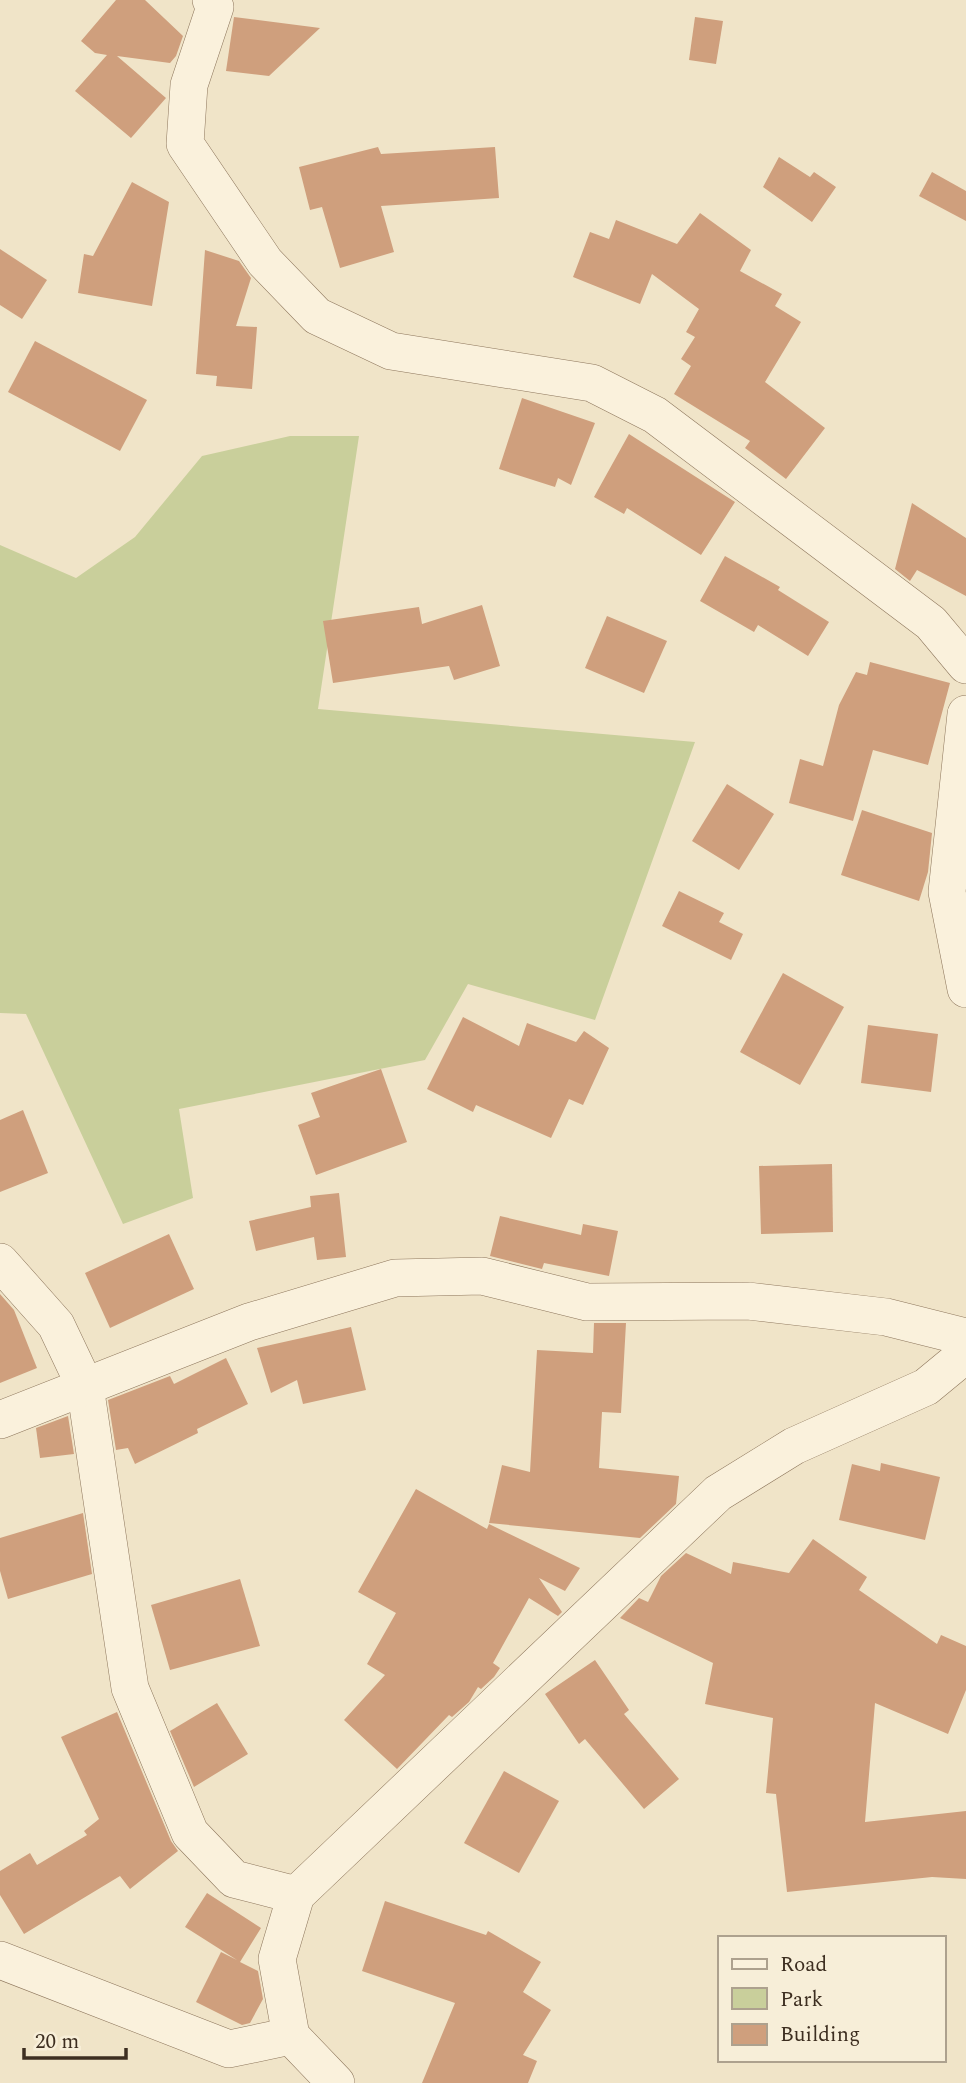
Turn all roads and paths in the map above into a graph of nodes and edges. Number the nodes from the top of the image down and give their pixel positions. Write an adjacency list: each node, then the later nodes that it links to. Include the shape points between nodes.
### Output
1 (217, 2): 2 (street, via 188,85 185,144 265,262 317,316 391,351 592,383 655,415 931,623)
2 (962, 658)
3 (966, 714): 4 (street, via 947,892)
4 (966, 989)
5 (0, 1262): 8 (street, via 56,1325)
6 (966, 1337): 8 (street, via 886,1317 748,1301 587,1302 482,1276 395,1278 249,1322)
7 (966, 1354): 10 (street, via 926,1387 794,1446 718,1493)
8 (85, 1386): 9 (street); 10 (street, via 130,1688 190,1833 234,1879)
9 (0, 1420)
10 (296, 1895): 12 (street, via 277,1959)
11 (0, 1960): 12 (street, via 229,2049)
12 (291, 2036): 13 (street)
13 (336, 2083)

